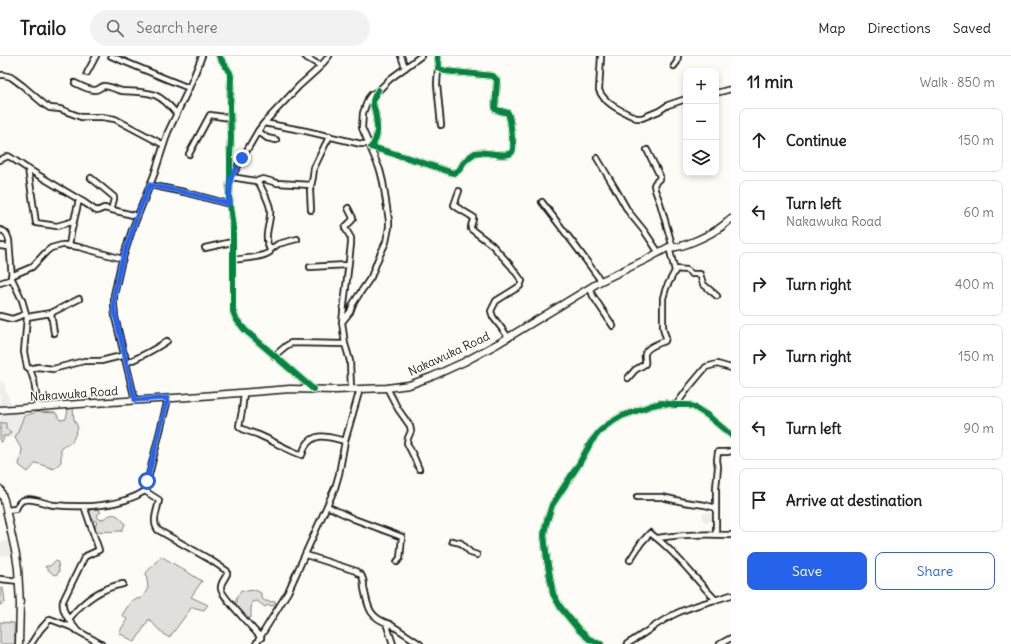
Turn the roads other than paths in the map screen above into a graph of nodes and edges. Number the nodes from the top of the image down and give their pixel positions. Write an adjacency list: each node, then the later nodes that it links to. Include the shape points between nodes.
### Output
1 (96, 56): 16 (street)
2 (111, 56): 19 (street)
3 (202, 56): 19 (street)
4 (219, 56): 25 (street, via 232,77)
5 (305, 56): 12 (street)
6 (329, 56): 12 (street)
7 (401, 56): 14 (street)
8 (421, 56): 14 (street)
9 (437, 56): 15 (street)
10 (601, 56): 23 (street, via 601,93 608,102 632,116 642,118 658,112 668,104)
11 (678, 56): 13 (street)
12 (321, 66): 26 (street)
13 (674, 66)
14 (405, 68): 21 (street)
15 (438, 68): 27 (street); 32 (street, via 493,76 497,80 495,108 508,113 510,118 512,152 505,155 477,152 464,161 458,172 453,173)
16 (87, 73)
17 (0, 75): 31 (street, via 14,79 50,108 81,117 115,119)
18 (75, 83): 24 (street, via 94,90 105,86 151,93 164,100)
19 (189, 88): 24 (street)
20 (731, 89): 22 (street)
21 (378, 90): 32 (street, via 373,104 377,138 375,143); 32 (street, via 368,99 362,118 362,128)
22 (719, 92)
23 (683, 100)
24 (176, 113): 31 (street)
25 (230, 118): 34 (street, via 210,115); 39 (street)
26 (264, 124): 28 (street); 29 (street)
27 (441, 125)
28 (258, 131): 30 (street); 39 (street)
29 (330, 136): 32 (street); 42 (street, via 314,168)
30 (276, 140)
31 (164, 145): 41 (street)
32 (370, 145): 77 (street, via 383,182 389,221 388,236 371,277)
33 (647, 150): 60 (street, via 660,176 655,183 655,190)
34 (188, 154)
35 (597, 158): 62 (street, via 628,211)
36 (0, 160): 37 (street, via 9,156)
37 (28, 169): 44 (street); 52 (street, via 36,223 57,226)
38 (91, 178): 48 (street, via 114,197)
39 (231, 179): 40 (street); 46 (street)
40 (258, 181): 42 (street, via 263,179 277,184); 61 (street, via 270,208 267,232)
41 (150, 185): 46 (street); 50 (street)
42 (311, 185): 49 (street)
43 (459, 191): 80 (street, via 454,205 473,217 471,229 492,245 522,281 520,286 496,301 491,311)
44 (79, 200): 48 (street, via 95,210); 52 (street)
45 (542, 202): 69 (street)
46 (229, 204): 55 (street, via 233,228)
47 (348, 208): 65 (street, via 353,218 345,228 351,238)
48 (111, 210): 50 (street)
49 (311, 210)
50 (137, 216): 63 (street)
51 (731, 219): 60 (main road, Nakawuka Road, via 720,228 693,242)
52 (74, 221): 57 (street)
53 (0, 230): 58 (street, via 7,234)
54 (297, 239): 61 (street, via 278,244)
55 (232, 242): 59 (street); 64 (street)
56 (0, 246): 58 (street)
57 (70, 246): 63 (street); 68 (street, via 51,248 32,267)
58 (9, 247): 68 (street)
59 (205, 248)
60 (671, 248): 62 (main road, Nakawuka Road); 67 (street)
61 (270, 250): 64 (street, via 267,254)
62 (659, 253): 69 (main road, Nakawuka Road)
63 (123, 259): 83 (street, via 114,300 115,317)
64 (233, 260): 84 (street, via 234,314 245,330)
65 (348, 265): 66 (street); 77 (street)
66 (310, 267)
67 (675, 269): 72 (street, via 700,274 703,284); 88 (street, via 663,298 662,326 665,341 652,346 644,355 645,364)
68 (12, 278): 70 (street); 76 (street)
69 (602, 281): 71 (main road, Nakawuka Road)
70 (0, 283)
71 (590, 288): 78 (street); 80 (main road, Nakawuka Road)
72 (717, 296)
73 (79, 299): 74 (street)
74 (51, 313): 76 (street); 79 (street)
75 (0, 316): 76 (street, via 12,319)
76 (27, 316): 87 (street, via 24,352 27,367)
77 (342, 322): 82 (street)
78 (613, 326)
79 (54, 333)
80 (509, 338): 89 (main road, Nakawuka Road, via 432,377 409,385)
81 (166, 340): 85 (street, via 155,349)
82 (345, 344): 84 (street, via 296,342); 91 (street, via 350,361)
83 (125, 355): 85 (street); 87 (street, via 53,369)
84 (274, 356): 90 (street)
85 (126, 363): 95 (street)
86 (731, 368): 96 (street, via 717,364 706,367)
87 (30, 369): 97 (street)
88 (628, 378)
89 (387, 388): 92 (main road, Nakawuka Road); 102 (street, via 410,426 411,431 406,443)
90 (313, 389): 91 (main road, Nakawuka Road); 93 (main road, Nakawuka Road)
91 (351, 389): 92 (main road, Nakawuka Road)
92 (360, 389): 100 (street)
93 (244, 393): 94 (main road, Nakawuka Road); 100 (street, via 238,426 241,429 302,455 306,446 316,436)
94 (168, 398): 95 (main road, Nakawuka Road); 104 (street)
95 (135, 400): 97 (main road, Nakawuka Road)
96 (676, 405): 99 (street, via 694,407); 134 (street, via 653,405 622,416 599,432 552,505 546,524 544,535 553,594 579,630 589,639)
97 (38, 408): 98 (main road, Nakawuka Road)
98 (0, 410)
99 (731, 435)
100 (345, 441): 107 (street, via 339,474)
101 (731, 451): 108 (street, via 718,452)
102 (419, 470)
103 (0, 489): 109 (main road)
104 (145, 491): 106 (street, via 126,500); 126 (street, via 159,500 155,519 158,530 226,571 221,589)
105 (637, 497): 108 (street, via 662,497)
106 (84, 506): 109 (street, via 53,505 38,500 24,500 20,501 16,509); 123 (street, via 99,550 84,558 63,601 63,609)
107 (327, 506): 114 (street); 117 (street, via 402,537 400,558)
108 (716, 508): 110 (street)
109 (6, 510): 119 (main road)
110 (716, 534): 111 (street); 112 (street)
111 (731, 535)
112 (658, 538): 116 (street, via 650,533); 122 (street)
113 (452, 541): 115 (street, via 461,543)
114 (306, 555): 124 (street, via 356,571 363,580 372,615); 126 (street)
115 (477, 555)
116 (630, 560)
117 (397, 562)
118 (0, 579): 119 (street)
119 (19, 581): 128 (main road)
120 (123, 584): 123 (street, via 109,588 87,600)
121 (731, 595): 122 (street)
122 (716, 600): 135 (street, via 677,613)
123 (69, 619): 125 (street)
124 (386, 623): 132 (street); 133 (street)
125 (76, 629): 129 (street, via 50,619); 130 (street)
126 (261, 638): 131 (street)
127 (731, 638): 136 (street)
128 (18, 644)
129 (31, 644)
130 (101, 644)
131 (256, 644)
132 (393, 644)
133 (420, 644)
134 (601, 644)
135 (627, 644)
136 (720, 644)

